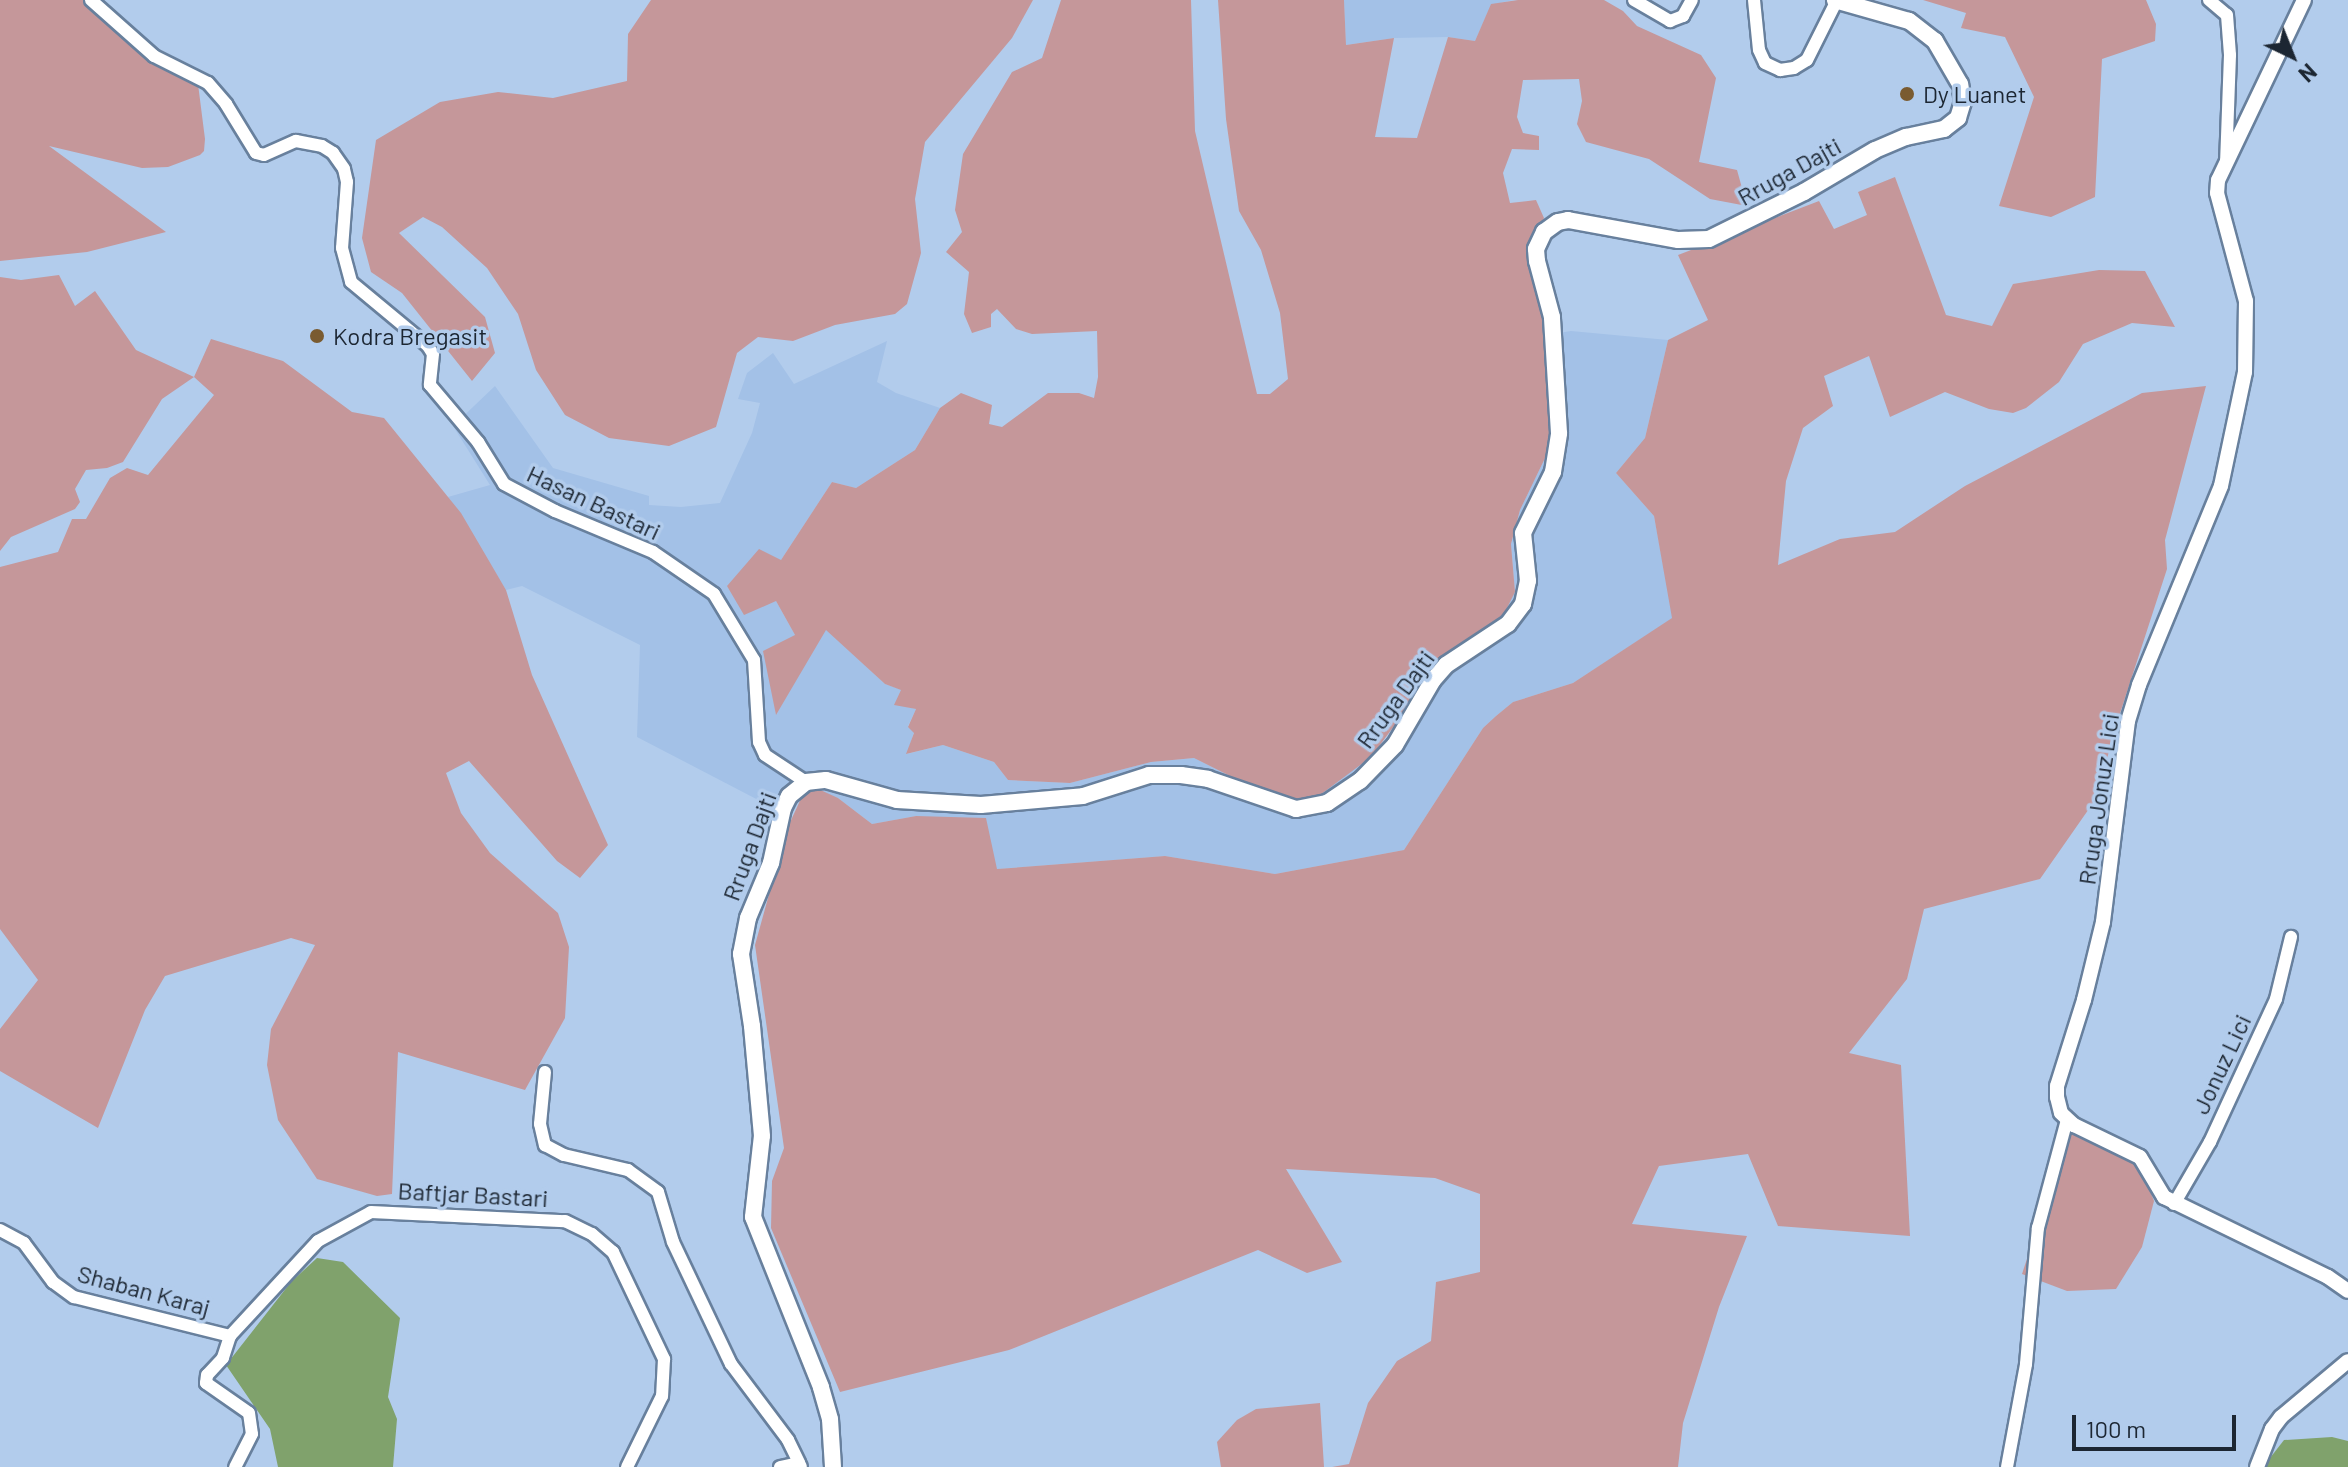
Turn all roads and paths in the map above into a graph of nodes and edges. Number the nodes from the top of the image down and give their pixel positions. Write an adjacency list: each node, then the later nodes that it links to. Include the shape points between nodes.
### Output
1 (91, 0): 10 (street, Hasan Bastari, via 154,56 208,83 256,153 264,155 296,141 333,153 346,175 342,248 351,282 428,346 433,354 430,385 478,442 504,484 653,552 714,594 754,660 759,742 765,755)
2 (1634, 0): 3 (street, via 1670,21 1683,16)
3 (1692, 0)
4 (1754, 0): 5 (street, via 1759,50 1765,63 1780,70 1807,60)
5 (1836, 0): 8 (main road, Rruga Dajti)
6 (2209, 0): 9 (street, via 2227,15)
7 (2304, 0): 9 (street, Rruga Jonuz Lici)
8 (1863, 5): 10 (main road, Rruga Dajti, via 1909,21 1943,50 1962,93 1962,110 1954,124 1875,150 1709,239 1678,240 1568,220 1539,239 1537,261 1556,348 1559,433 1553,472 1523,533 1528,581 1523,604 1508,624 1446,665 1395,745 1341,795 1296,809 1208,779 1149,775 1083,796 981,805 897,800 826,780)
9 (2226, 164): 13 (street, Rruga Jonuz Lici, via 2217,193 2246,301 2245,372 2221,486 2128,721 2103,922 2057,1086 2058,1106)
10 (806, 782): 23 (main road, Rruga Dajti, via 783,808 741,954 762,1136 753,1217 821,1387 830,1419)
11 (2291, 937): 14 (street, Jonuz Lici, via 2276,999 2210,1142)
12 (545, 1072): 19 (street, Baftjar Bastari, via 540,1124 545,1145 564,1155 628,1170 658,1192 673,1242 731,1364 788,1440)
13 (2067, 1120): 14 (street, via 2140,1157); 24 (street, via 2038,1228 2026,1364)
14 (2174, 1204): 16 (street)
15 (0, 1230): 17 (street, Shaban Karaj, via 24,1243 53,1282 74,1297)
16 (2348, 1291)
17 (230, 1336): 20 (street, Shaban Karaj, via 206,1383 249,1413 252,1434); 21 (street, Baftjar Bastari, via 318,1241 371,1212 565,1221 613,1252 664,1359 662,1396)
18 (2348, 1361): 25 (street, via 2281,1417)
19 (800, 1465): 22 (street, Baftjar Bastari)
20 (235, 1467)
21 (627, 1467)
22 (780, 1467)
23 (833, 1467)
24 (2007, 1467)
25 (2257, 1467)

